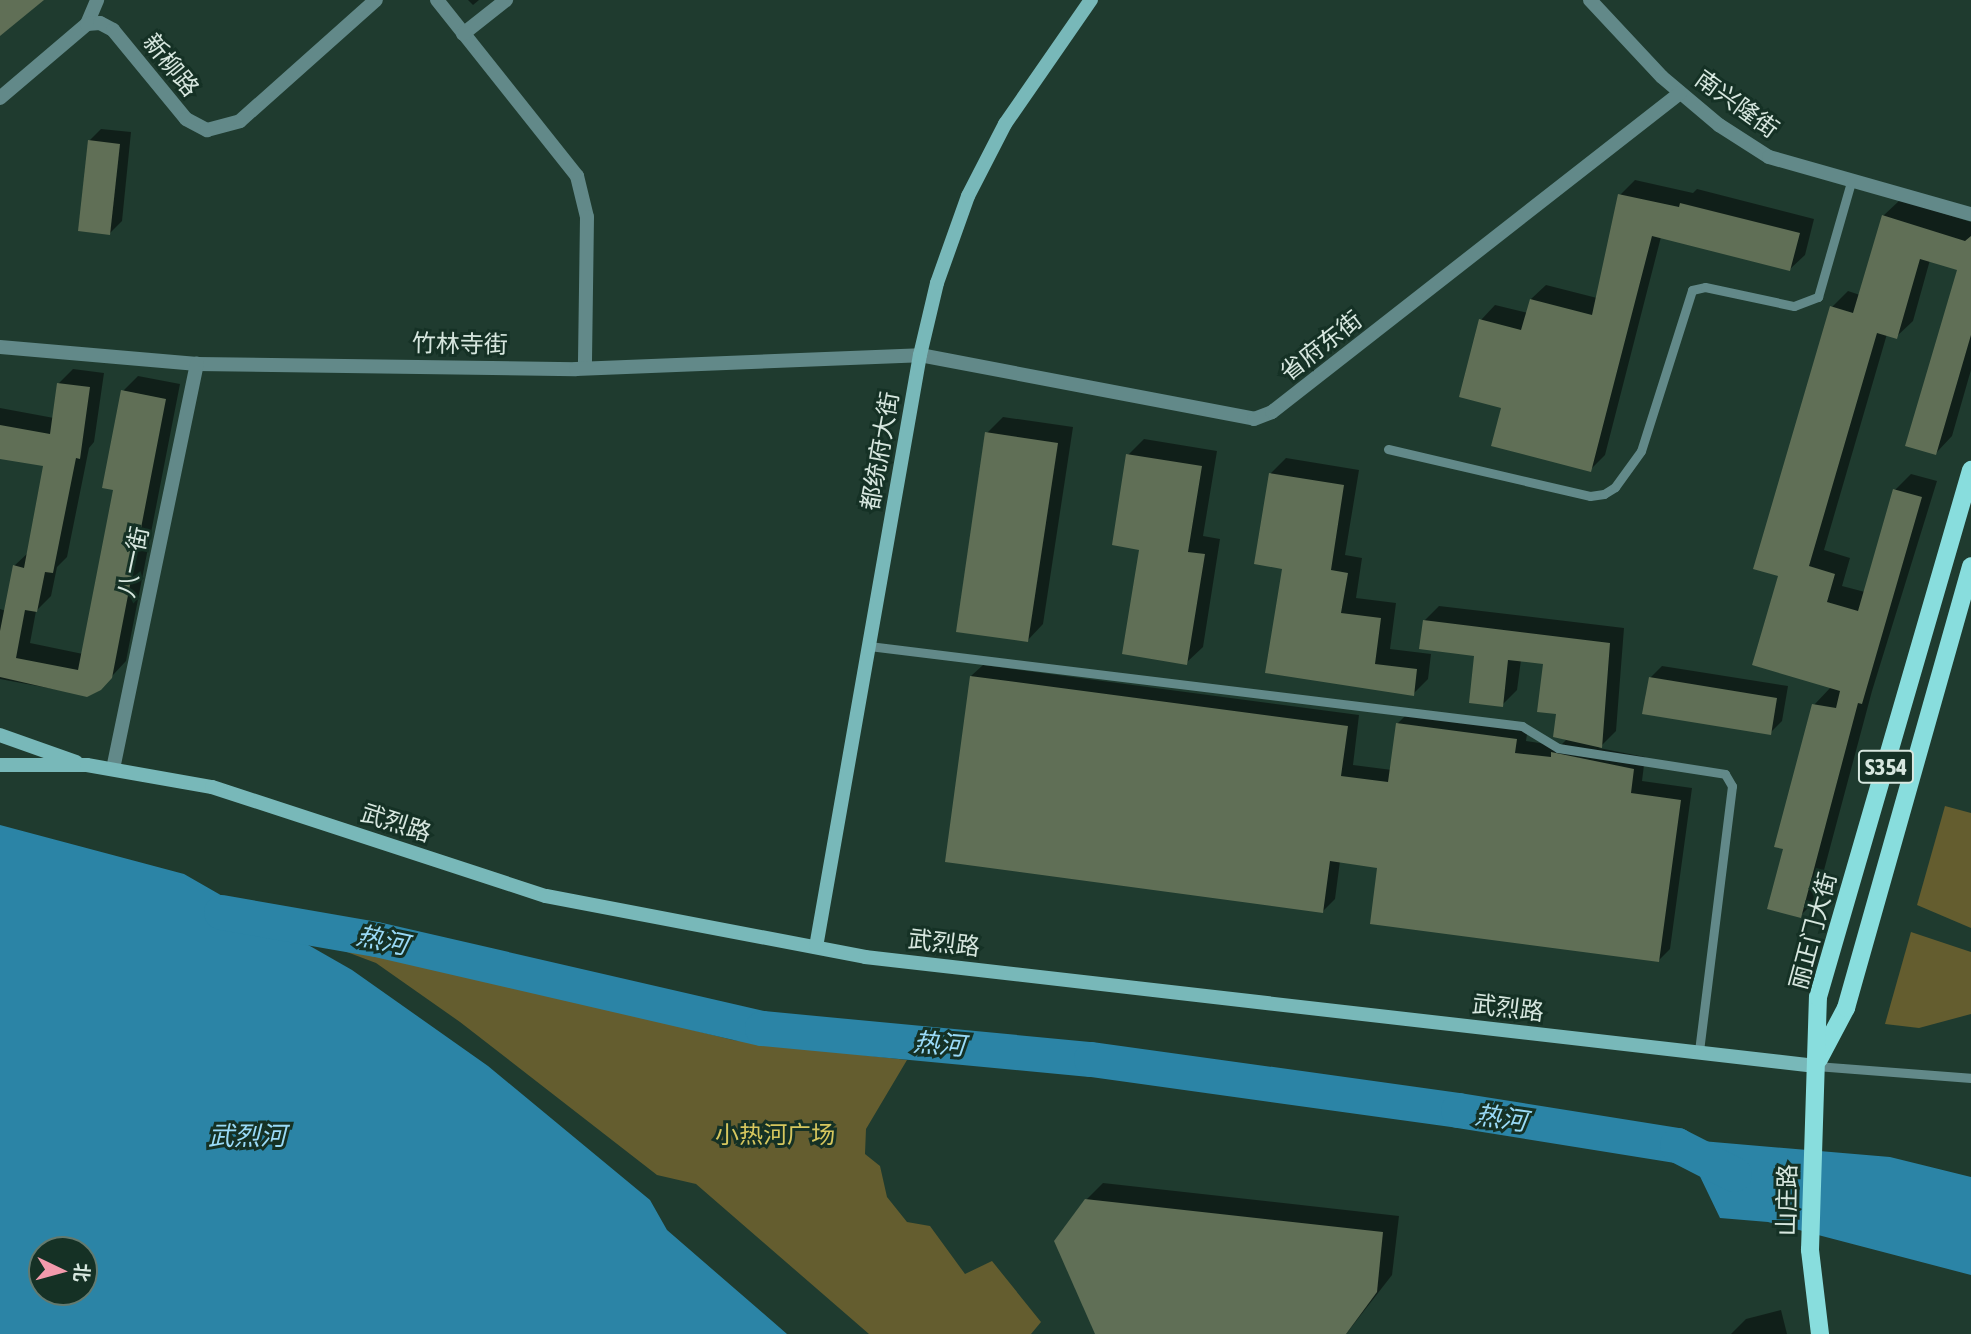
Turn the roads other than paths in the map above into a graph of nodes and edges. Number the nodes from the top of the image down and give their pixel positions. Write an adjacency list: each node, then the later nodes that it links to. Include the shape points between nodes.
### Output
1 (97, 0): 7 (street)
2 (376, 0): 7 (street, 新柳路, via 240,121 207,130 186,119 113,30 100,23)
3 (437, 0): 8 (street)
4 (506, 0): 8 (street)
5 (1091, 0): 14 (main road, 都统府大街, via 1005,124 968,197 937,283)
6 (1590, 0): 9 (street, 南兴隆街)
7 (87, 24): 10 (street)
8 (463, 33): 16 (street, via 577,176 587,217)
9 (1680, 93): 11 (street, 南兴隆街, via 1769,157); 14 (street, 省府东街, via 1272,412 1254,419 1229,418)
10 (0, 98)
11 (1851, 182): 12 (street, 南兴隆街); 17 (lane, via 1818,297 1794,306 1705,286 1692,290 1641,451 1615,487 1604,494 1590,496)
12 (1971, 214)
13 (0, 347): 15 (street, 竹林寺街)
14 (920, 355): 16 (street, 竹林寺街); 20 (main road, 都统府大街)
15 (197, 364): 16 (street, 竹林寺街); 24 (street, 八一街)
16 (585, 368)
17 (1388, 449)
18 (1971, 470): 27 (main road, 丽正门大街 / S354, via 1818,997)
19 (1971, 566): 27 (main road, S354, via 1846,1008)
20 (869, 646): 25 (main road, 都统府大街); 26 (lane, via 1522,726 1558,748 1725,774 1732,786)
21 (0, 735): 23 (main road, 武烈路)
22 (0, 765): 23 (main road, 武烈路)
23 (87, 765): 24 (main road, 武烈路)
24 (113, 769): 25 (main road, 武烈路, via 212,787 546,897)
25 (816, 947): 26 (main road, 武烈路)
26 (1699, 1052): 27 (main road, 武烈路)
27 (1816, 1066): 28 (lane); 29 (main road, 山庄路, via 1810,1250)
28 (1971, 1078)
29 (1820, 1334)

